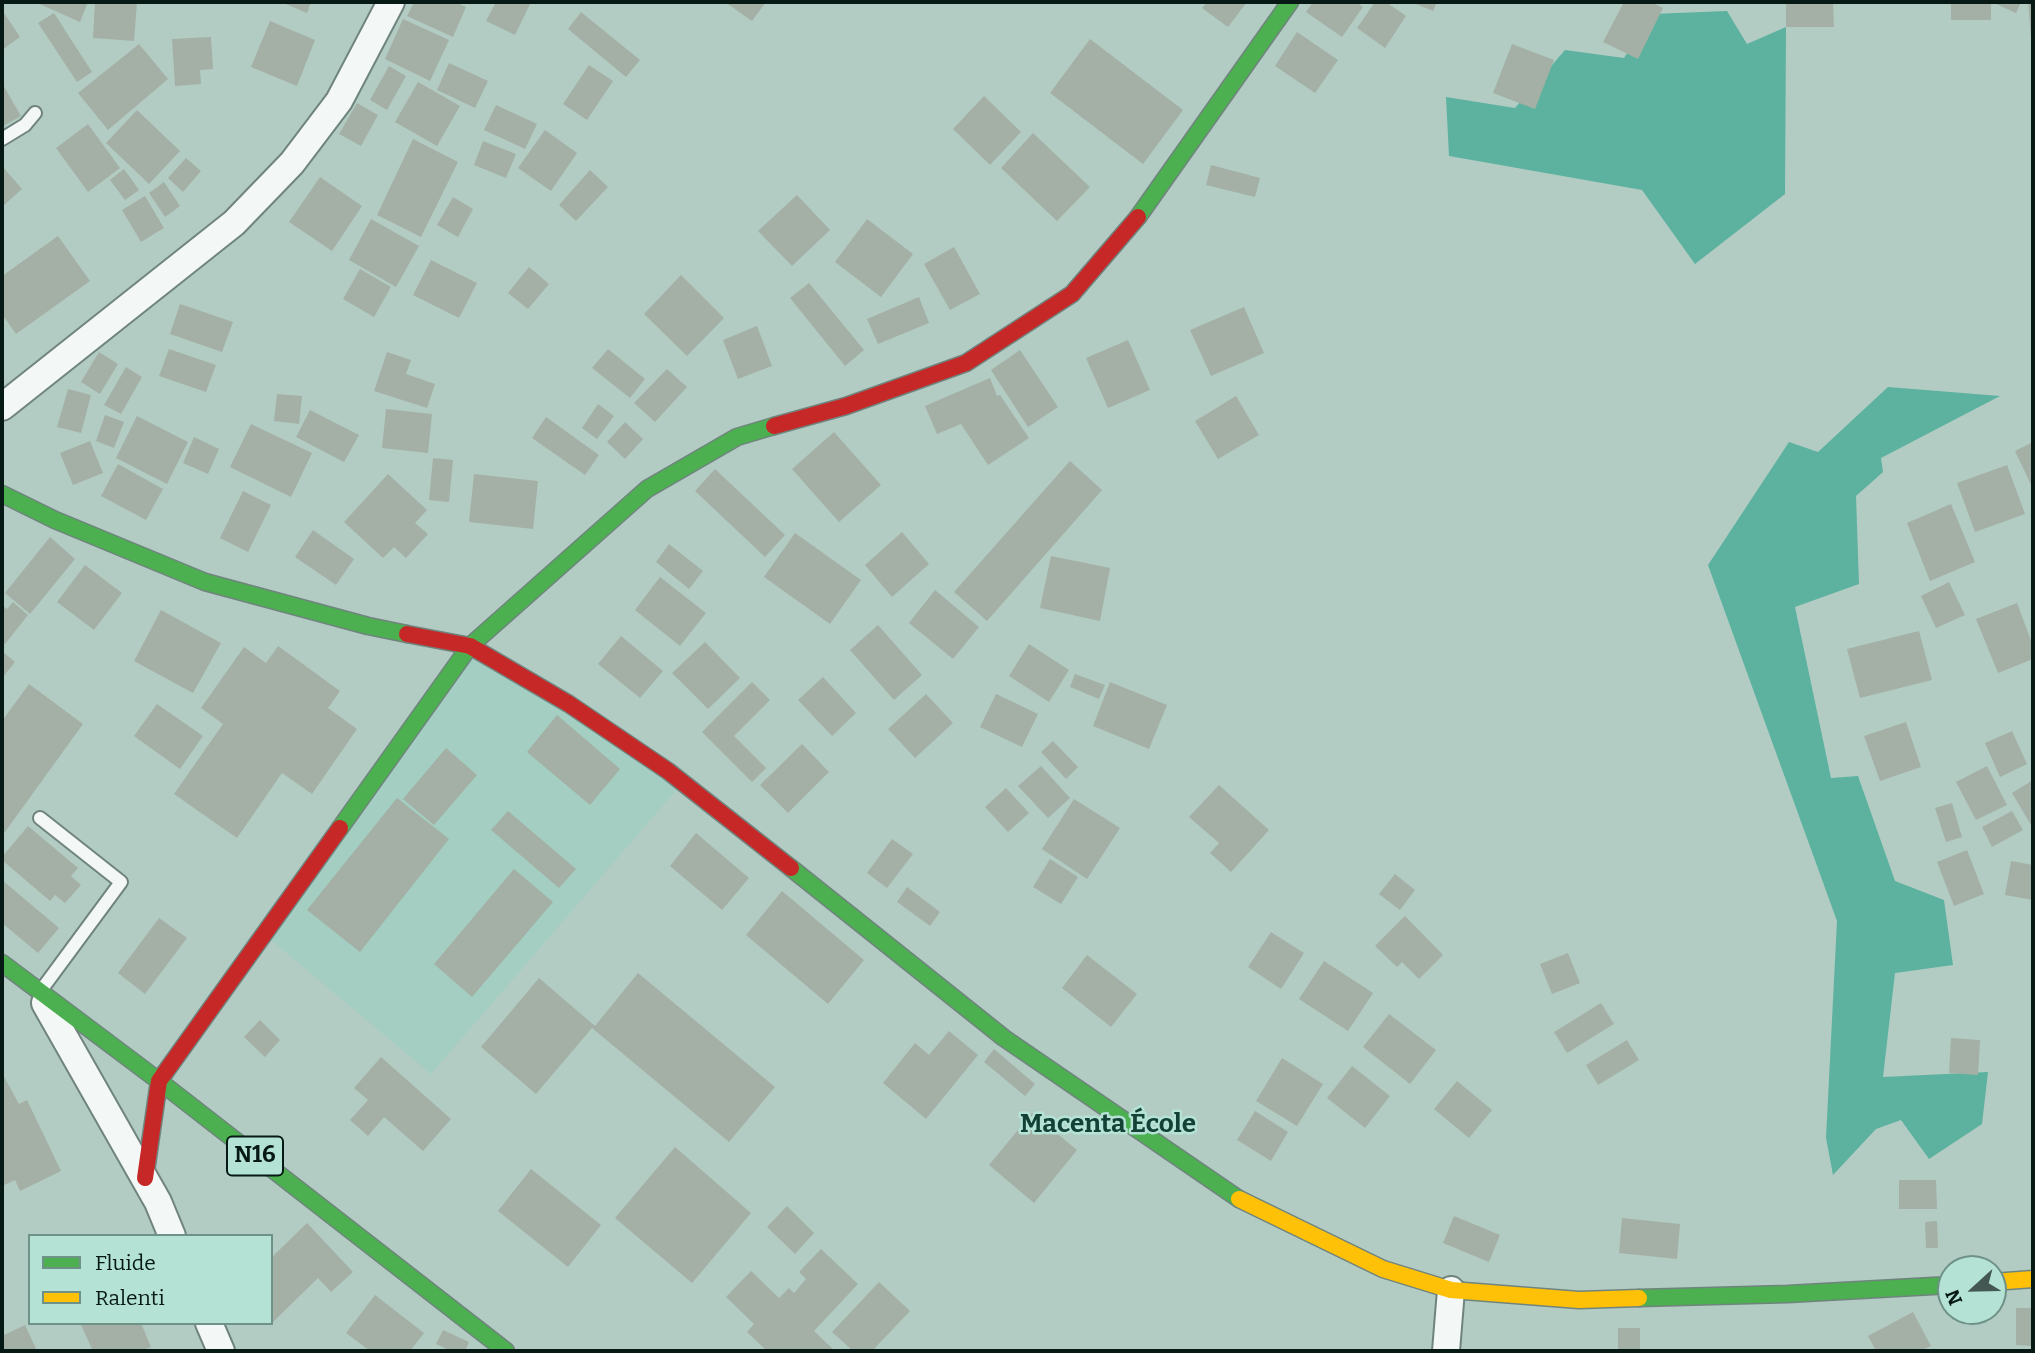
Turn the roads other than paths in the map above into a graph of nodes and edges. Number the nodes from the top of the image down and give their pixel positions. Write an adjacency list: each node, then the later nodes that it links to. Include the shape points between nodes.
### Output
1 (391, 2): 5 (street, via 339,102 292,163 234,223)
2 (1290, 2): 7 (main road, via 1146,208 1072,294 966,363 846,406 737,437 647,489)
3 (35, 113): 4 (lane)
4 (2, 139)
5 (2, 407)
6 (2, 494): 7 (main road, via 205,582 368,626)
7 (470, 646): 11 (main road); 17 (main road, via 569,704 668,771 1004,1038 1241,1200 1382,1269)
8 (40, 818): 10 (lane, via 121,882)
9 (2, 963): 10 (main road, N16)
10 (39, 992): 11 (main road, N16); 12 (street)
11 (159, 1081): 12 (main road); 20 (main road, N16)
12 (145, 1178): 13 (street)
13 (171, 1234)
14 (2033, 1279): 15 (main road)
15 (2007, 1281)
16 (1937, 1286): 17 (main road, via 1579,1300)
17 (1451, 1290): 21 (street)
18 (210, 1325): 19 (street)
19 (221, 1351)
20 (506, 1351)
21 (1446, 1351)

